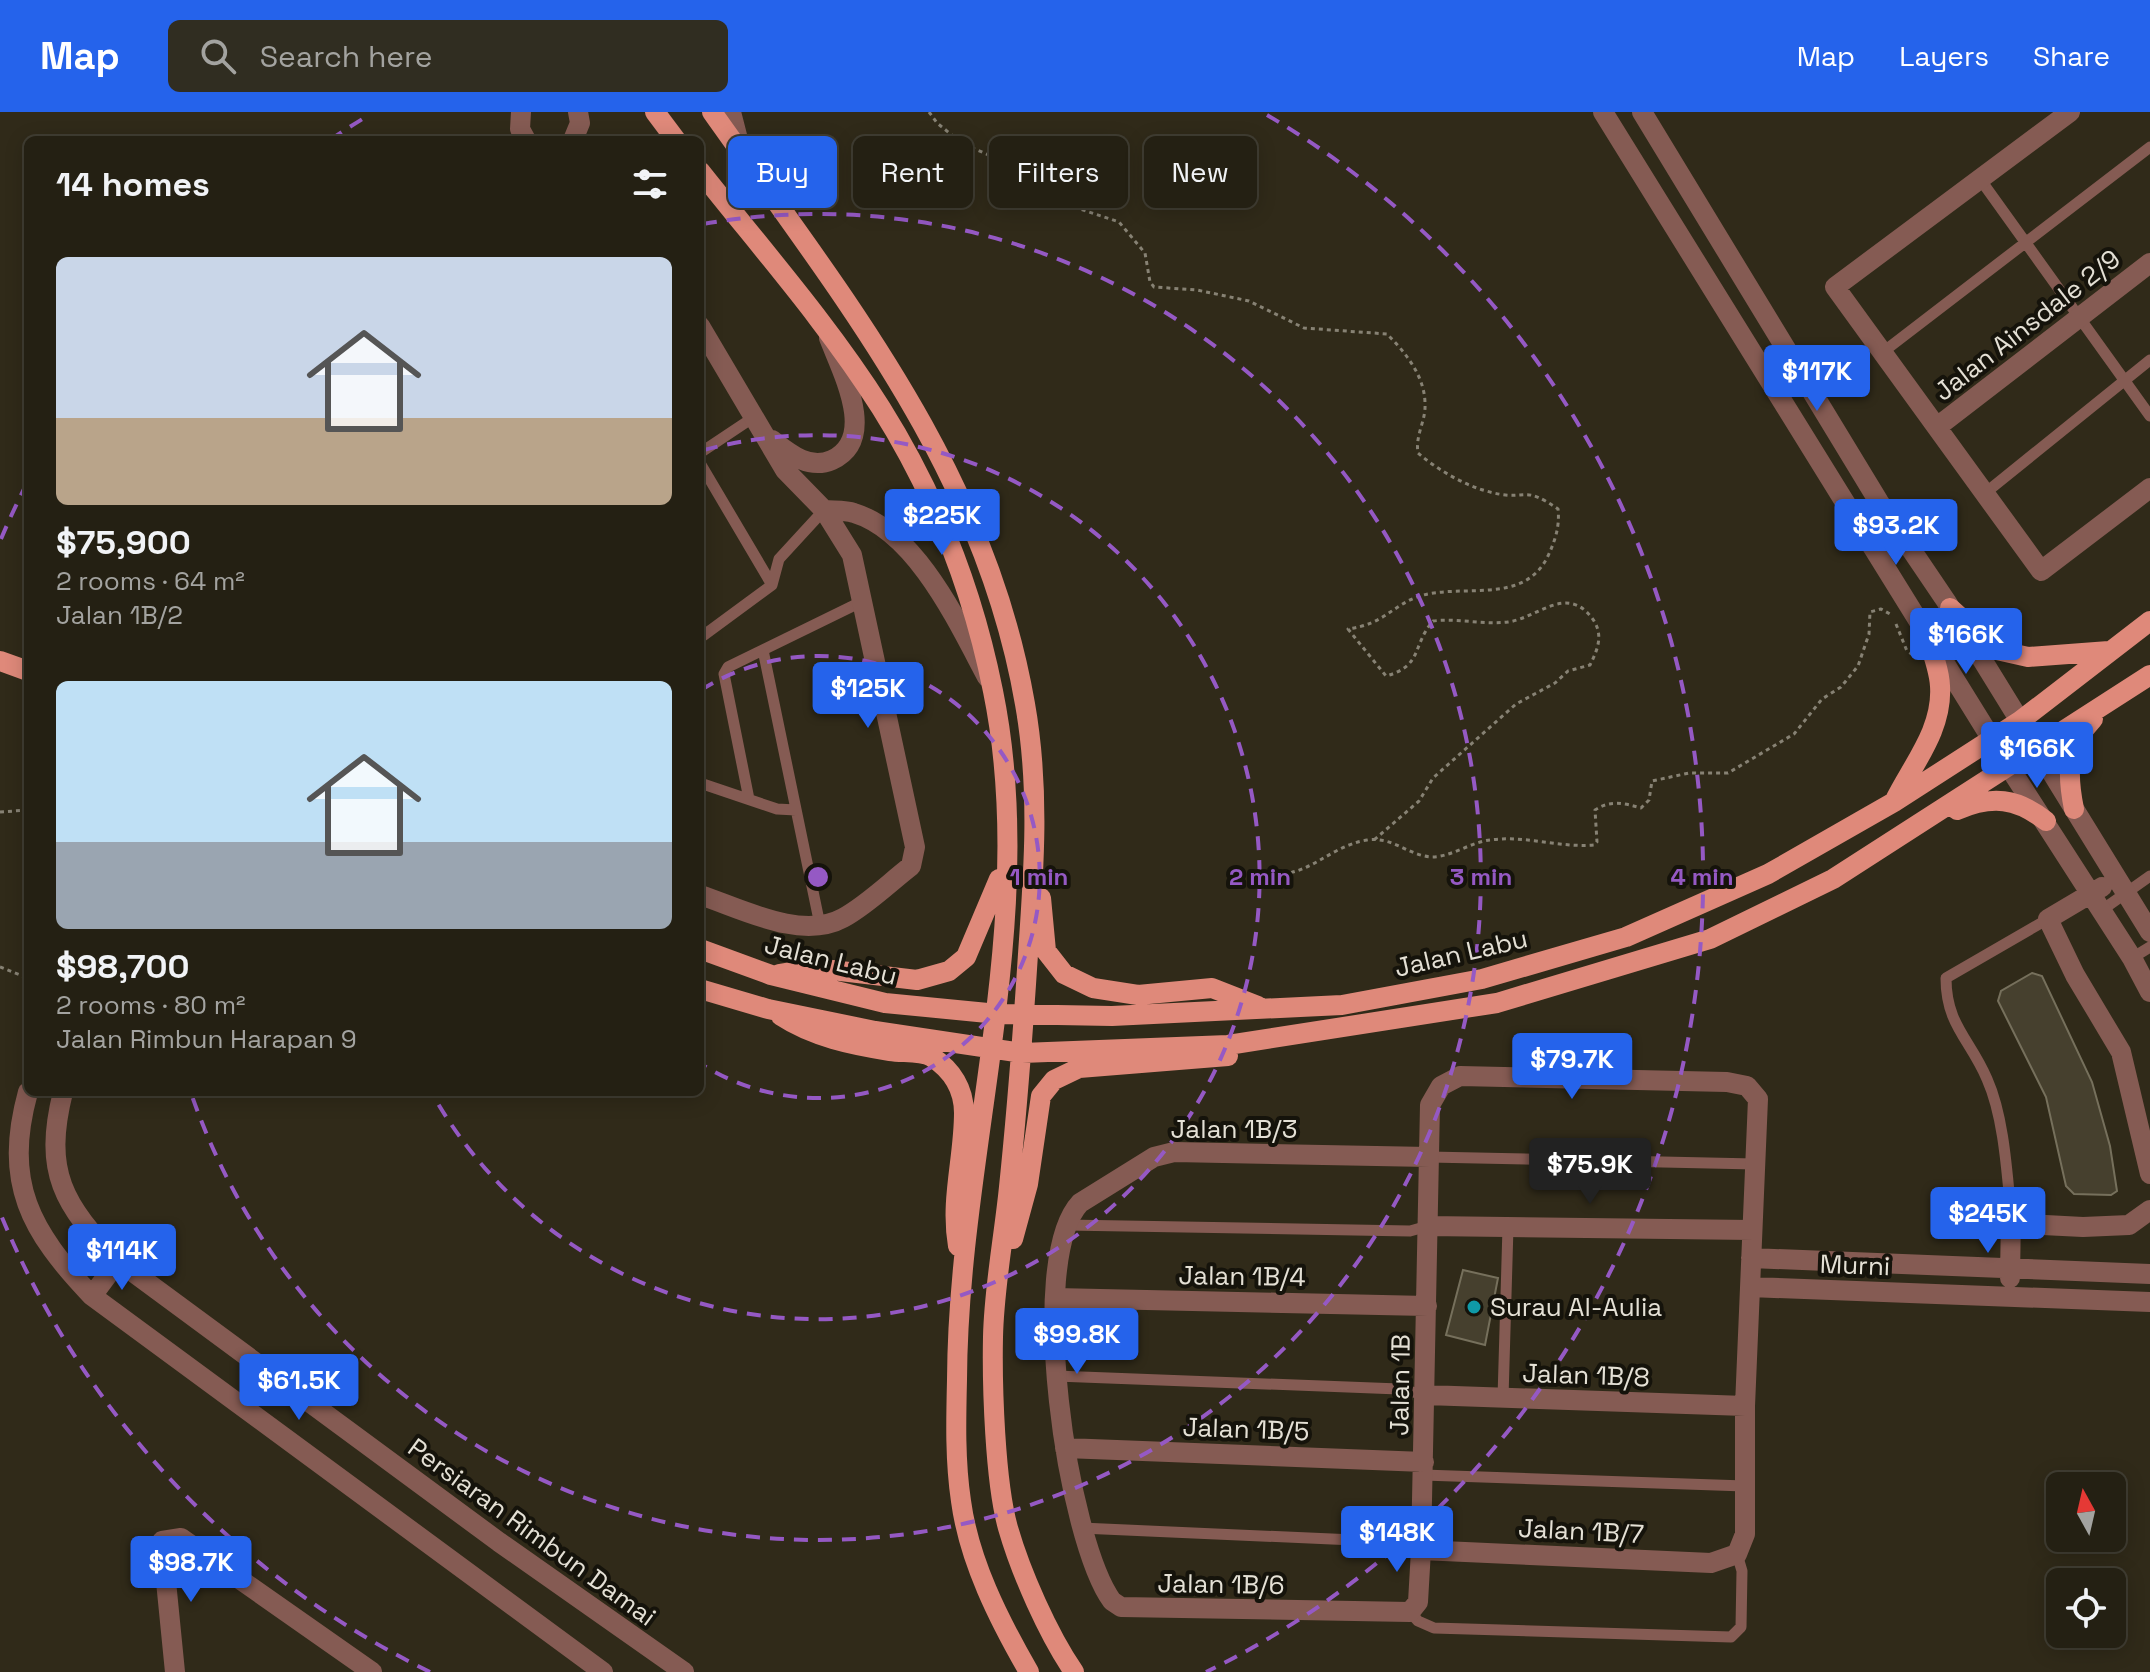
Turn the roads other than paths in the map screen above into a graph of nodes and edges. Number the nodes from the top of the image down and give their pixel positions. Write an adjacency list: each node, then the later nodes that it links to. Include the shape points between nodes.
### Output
1 (521, 112): 9 (street)
2 (578, 112): 10 (street)
3 (655, 112): 11 (main road)
4 (712, 112): 12 (main road)
5 (731, 112): 13 (street)
6 (1603, 112): 39 (street)
7 (1642, 112): 37 (street, via 1879,502)
8 (2070, 112): 16 (street)
9 (524, 136)
10 (575, 136)
11 (673, 136)
12 (729, 136)
13 (737, 136)
14 (2150, 147): 18 (lane)
15 (704, 176): 21 (main road)
16 (1980, 179): 18 (lane); 23 (street, via 1835,287)
17 (781, 208): 58 (main road, via 927,426 973,524 1004,616 1025,704)
18 (2025, 242): 20 (lane); 23 (lane)
19 (2150, 263): 20 (street, Jalan Ainsdale 2/9)
20 (2079, 317): 25 (lane); 28 (street, Jalan Ainsdale 2/9)
21 (828, 335): 29 (street, via 852,399 854,438 845,454 824,463 799,461); 46 (main road, via 880,407 956,554)
22 (706, 349): 27 (street)
23 (1883, 352): 28 (street)
24 (2150, 360): 25 (lane)
25 (2124, 380): 26 (lane); 33 (lane)
26 (2150, 416)
27 (754, 417): 29 (street); 30 (lane)
28 (1937, 427): 33 (street)
29 (766, 435): 34 (street, via 785,470)
30 (704, 450)
31 (704, 470): 35 (lane)
32 (2150, 488): 33 (street, via 2041,571)
33 (1984, 494)
34 (824, 510): 35 (lane, via 779,559); 36 (street, via 852,555); 46 (street, via 856,513 891,535 944,597)
35 (772, 585): 40 (lane)
36 (863, 601): 41 (lane); 65 (street, via 915,857 911,866 843,918)
37 (1950, 608): 42 (main road, via 1997,650 2028,657); 47 (street)
38 (2150, 621): 42 (main road, Jalan Labu)
39 (1923, 625): 48 (street); 53 (main road, via 1941,683 1940,707 1932,735)
40 (704, 635)
41 (763, 650): 52 (lane, via 728,667 723,682); 55 (lane)
42 (2111, 651): 47 (main road, Jalan Labu)
43 (0, 661): 44 (main road)
44 (24, 670)
45 (2148, 676): 49 (main road, Jalan Labu); 54 (main road, via 2104,708 2075,741 2068,780)
46 (993, 688): 59 (main road)
47 (2020, 721): 48 (main road, Jalan Labu); 49 (street)
48 (1992, 739): 50 (street); 53 (main road, Jalan Labu)
49 (2037, 748): 50 (main road, Jalan Labu); 54 (street)
50 (2009, 767): 56 (street); 57 (main road, Jalan Labu)
51 (704, 784): 52 (lane)
52 (749, 799): 55 (lane)
53 (1894, 802): 73 (main road, Jalan Labu, via 1768,874 1626,937 1482,979 1342,1005)
54 (2074, 809): 61 (street)
55 (796, 810): 65 (lane)
56 (2046, 821): 57 (main road, via 2029,808 2001,800 1964,807); 63 (street)
57 (1923, 824): 76 (main road, Jalan Labu, via 1833,879 1710,939 1497,1003)
58 (1035, 856): 73 (main road, via 1046,951 1064,974 1093,988 1138,995 1212,988); 74 (main road)
59 (1007, 857): 69 (main road, via 966,957 949,971 917,980 815,968); 75 (main road)
60 (2150, 876): 61 (lane)
61 (2122, 885): 63 (street); 66 (street)
62 (704, 896): 65 (street, via 795,925)
63 (2096, 902): 64 (street); 68 (street)
64 (2048, 919): 83 (street, via 2121,1052); 85 (lane, via 1946,978 1946,1004 1988,1080)
65 (820, 925)
66 (2150, 932)
67 (704, 950): 69 (main road, Jalan Labu)
68 (2141, 952): 71 (street)
69 (771, 975): 75 (main road, Jalan Labu, via 885,1003)
70 (704, 990): 72 (main road, Jalan Labu)
71 (2150, 992)
72 (768, 1009): 77 (main road, Jalan Labu); 94 (main road, via 804,1031 929,1055 948,1070 959,1085 964,1112 955,1206)
73 (1265, 1009): 74 (main road, Jalan Labu, via 1112,1016)
74 (1024, 1012): 75 (main road, Jalan Labu); 78 (main road)
75 (998, 1014): 77 (main road)
76 (1273, 1040): 78 (main road, Jalan Labu); 96 (main road, via 1230,1056 1079,1068 1054,1080 1041,1096 1028,1184)
77 (993, 1049): 78 (main road, Jalan Labu); 94 (main road)
78 (1022, 1053): 96 (main road)
79 (27, 1096): 100 (street, via 19,1126 18,1165 27,1202 51,1252)
80 (62, 1096): 91 (street, Persiaran Rimbun Damai, via 55,1124 56,1164 64,1192 80,1221)
81 (1429, 1157): 82 (lane); 82 (street, Jalan 1B, via 1430,1105 1441,1086 1460,1076 1747,1086 1758,1099); 86 (street, Jalan 1B/3, via 1174,1152 1154,1157 1080,1203); 87 (street, Jalan 1B)
82 (1755, 1164): 89 (street)
83 (2150, 1174)
84 (2150, 1210): 85 (street, via 2129,1225 2083,1227 2025,1224)
85 (2011, 1214): 93 (street)
86 (1065, 1225): 87 (lane, via 1410,1231); 101 (street, Jalan 1B/6)
87 (1428, 1226): 88 (street); 103 (street, Jalan 1B)
88 (1508, 1227): 89 (street); 106 (lane)
89 (1752, 1230): 90 (street)
90 (1751, 1258): 92 (street, Murni); 97 (street)
91 (118, 1261): 100 (street); 118 (street, Persiaran Rimbun Damai)
92 (1863, 1262): 93 (street, Murni); 98 (street)
93 (2010, 1267): 95 (street, Murni); 99 (street)
94 (962, 1270): 119 (main road, via 956,1413 961,1502 979,1569)
95 (2148, 1274)
96 (1000, 1277): 120 (main road, via 993,1336 1008,1527)
97 (1750, 1287): 98 (street, Murni); 107 (street)
98 (1862, 1291): 99 (street, Murni)
99 (2010, 1295): 102 (street, Murni)
100 (92, 1296): 117 (street)
101 (1055, 1298): 103 (street, Jalan 1B/4); 104 (street, Jalan 1B/6)
102 (2148, 1303)
103 (1427, 1306): 105 (street, Jalan 1B)
104 (1055, 1376): 105 (lane, via 1399,1389); 108 (street, Jalan 1B/6)
105 (1426, 1395): 106 (street, Jalan 1B/8); 109 (street, Jalan 1B)
106 (1503, 1398): 107 (street, Jalan 1B/8)
107 (1745, 1406): 110 (street)
108 (1065, 1448): 109 (street, Jalan 1B/5); 111 (street, Jalan 1B/6)
109 (1424, 1468): 110 (lane); 112 (street, Jalan 1B)
110 (1745, 1486): 113 (street, via 1745,1534)
111 (1081, 1528): 112 (lane, via 1399,1542); 114 (street, Jalan 1B/6, via 1106,1594 1121,1607)
112 (1421, 1550): 113 (street, Jalan 1B/7, via 1711,1563); 114 (street, Jalan 1B, via 1418,1602)
113 (1737, 1554): 114 (lane, via 1742,1571 1741,1627 1731,1637 1434,1628)
114 (1410, 1612)
115 (175, 1672): 116 (street, via 162,1541 181,1538)
116 (372, 1672)
117 (603, 1672)
118 (684, 1672)
119 (1029, 1672)
120 (1074, 1672)

